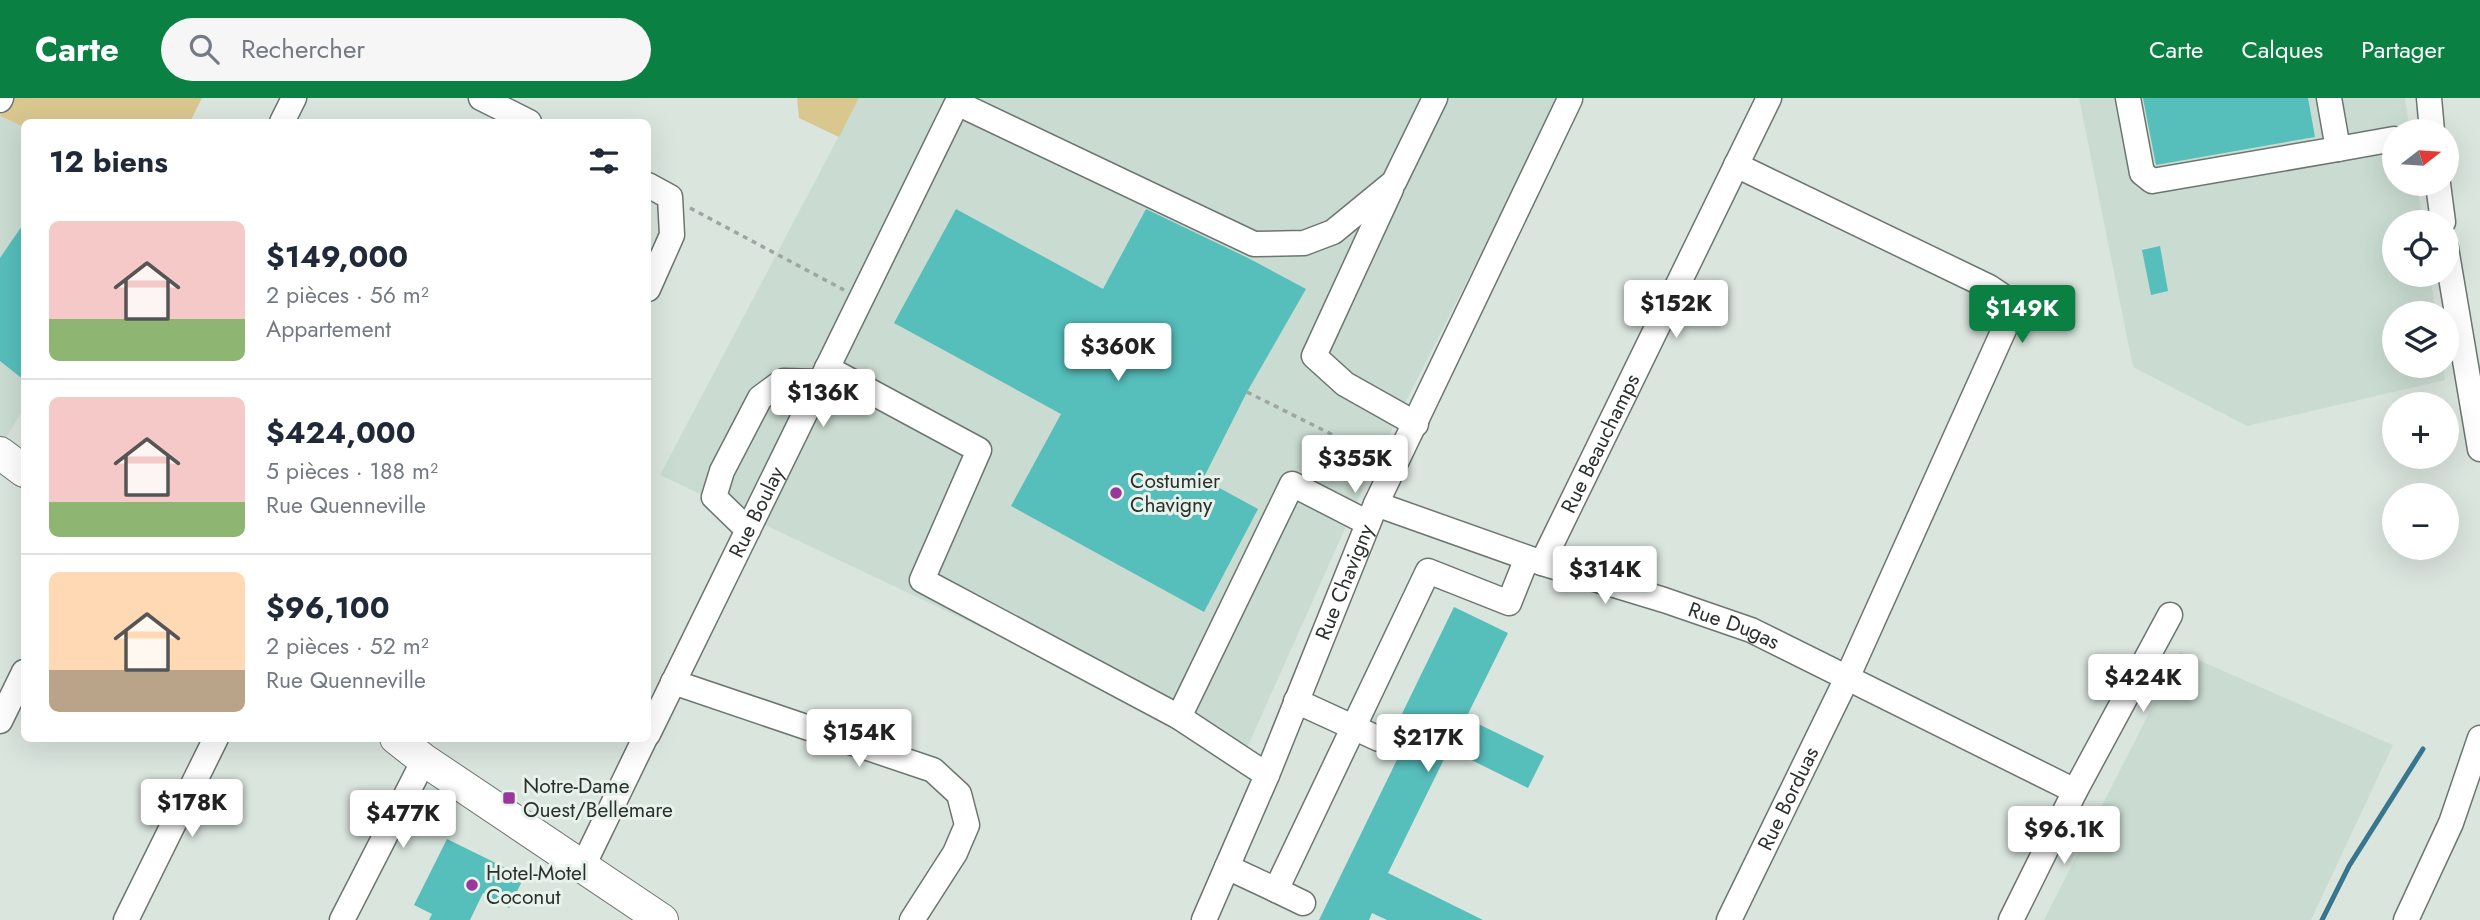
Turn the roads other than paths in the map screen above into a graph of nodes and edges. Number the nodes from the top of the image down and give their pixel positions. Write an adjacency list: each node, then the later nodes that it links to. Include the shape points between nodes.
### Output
1 (294, 98): 10 (street)
2 (481, 98): 9 (street)
3 (1435, 98): 15 (street)
4 (1569, 98): 20 (street, Rue Chavigny)
5 (1769, 98): 14 (street, Rue Beauchamps)
6 (2128, 98): 13 (street, via 2142,173 2152,181)
7 (2329, 98): 13 (street)
8 (2429, 98): 11 (street)
9 (520, 111)
10 (284, 119)
11 (2431, 119)
12 (2382, 141): 13 (street)
13 (2338, 149)
14 (1736, 165): 26 (street, Rue Beauchamps); 29 (street, Rue Borduas, via 1989,287 2001,295 2011,314)
15 (1394, 182): 19 (street, Rue Boulay, via 1333,232 1304,243 1254,244 957,103); 20 (street, via 1314,356 1345,384)
16 (651, 188): 17 (street, via 670,197 672,235)
17 (651, 282)
18 (2453, 287): 21 (street)
19 (824, 375): 25 (street, Rue Boulay); 25 (street, via 783,381 760,398 722,471 714,497); 32 (street, via 979,450 922,580)
20 (1416, 424): 24 (street, Rue Chavigny)
21 (2480, 449)
22 (0, 453): 23 (main road)
23 (21, 469)
24 (1372, 513): 26 (street, Rue Dugas); 31 (street, Rue Chavigny); 32 (street, Rue Dugas, via 1292,484)
25 (748, 530): 30 (street, Rue Boulay)
26 (1535, 560): 29 (street, Rue Dugas, via 1751,630); 35 (street, Rue Beauchamps, via 1509,603 1428,571)
27 (2170, 615): 43 (street)
28 (21, 678): 33 (street)
29 (1847, 678): 43 (street, Rue Dugas); 53 (street, Rue Borduas)
30 (673, 682): 34 (street, Rue Boulay); 51 (street, via 933,770 959,794 967,825 955,853)
31 (1296, 701): 35 (street); 42 (street, Rue Chavigny)
32 (1179, 718): 42 (street)
33 (0, 721)
34 (651, 726)
35 (1354, 728): 36 (street); 46 (street)
36 (1379, 739)
37 (214, 742): 48 (street)
38 (401, 742): 41 (main road)
39 (643, 742): 44 (street, Rue Boulay)
40 (2479, 742): 55 (street, via 2451,823)
41 (424, 760): 44 (main road); 49 (street)
42 (1267, 775): 45 (street, Rue Chavigny)
43 (2075, 791): 54 (street)
44 (582, 867): 50 (main road)
45 (1227, 867): 46 (street); 52 (street, Rue Chavigny)
46 (1276, 890): 47 (street)
47 (1303, 903)
48 (126, 920)
49 (342, 920)
50 (662, 920)
51 (912, 920)
52 (1204, 920)
53 (1729, 920)
54 (2011, 920)
55 (2406, 920)

